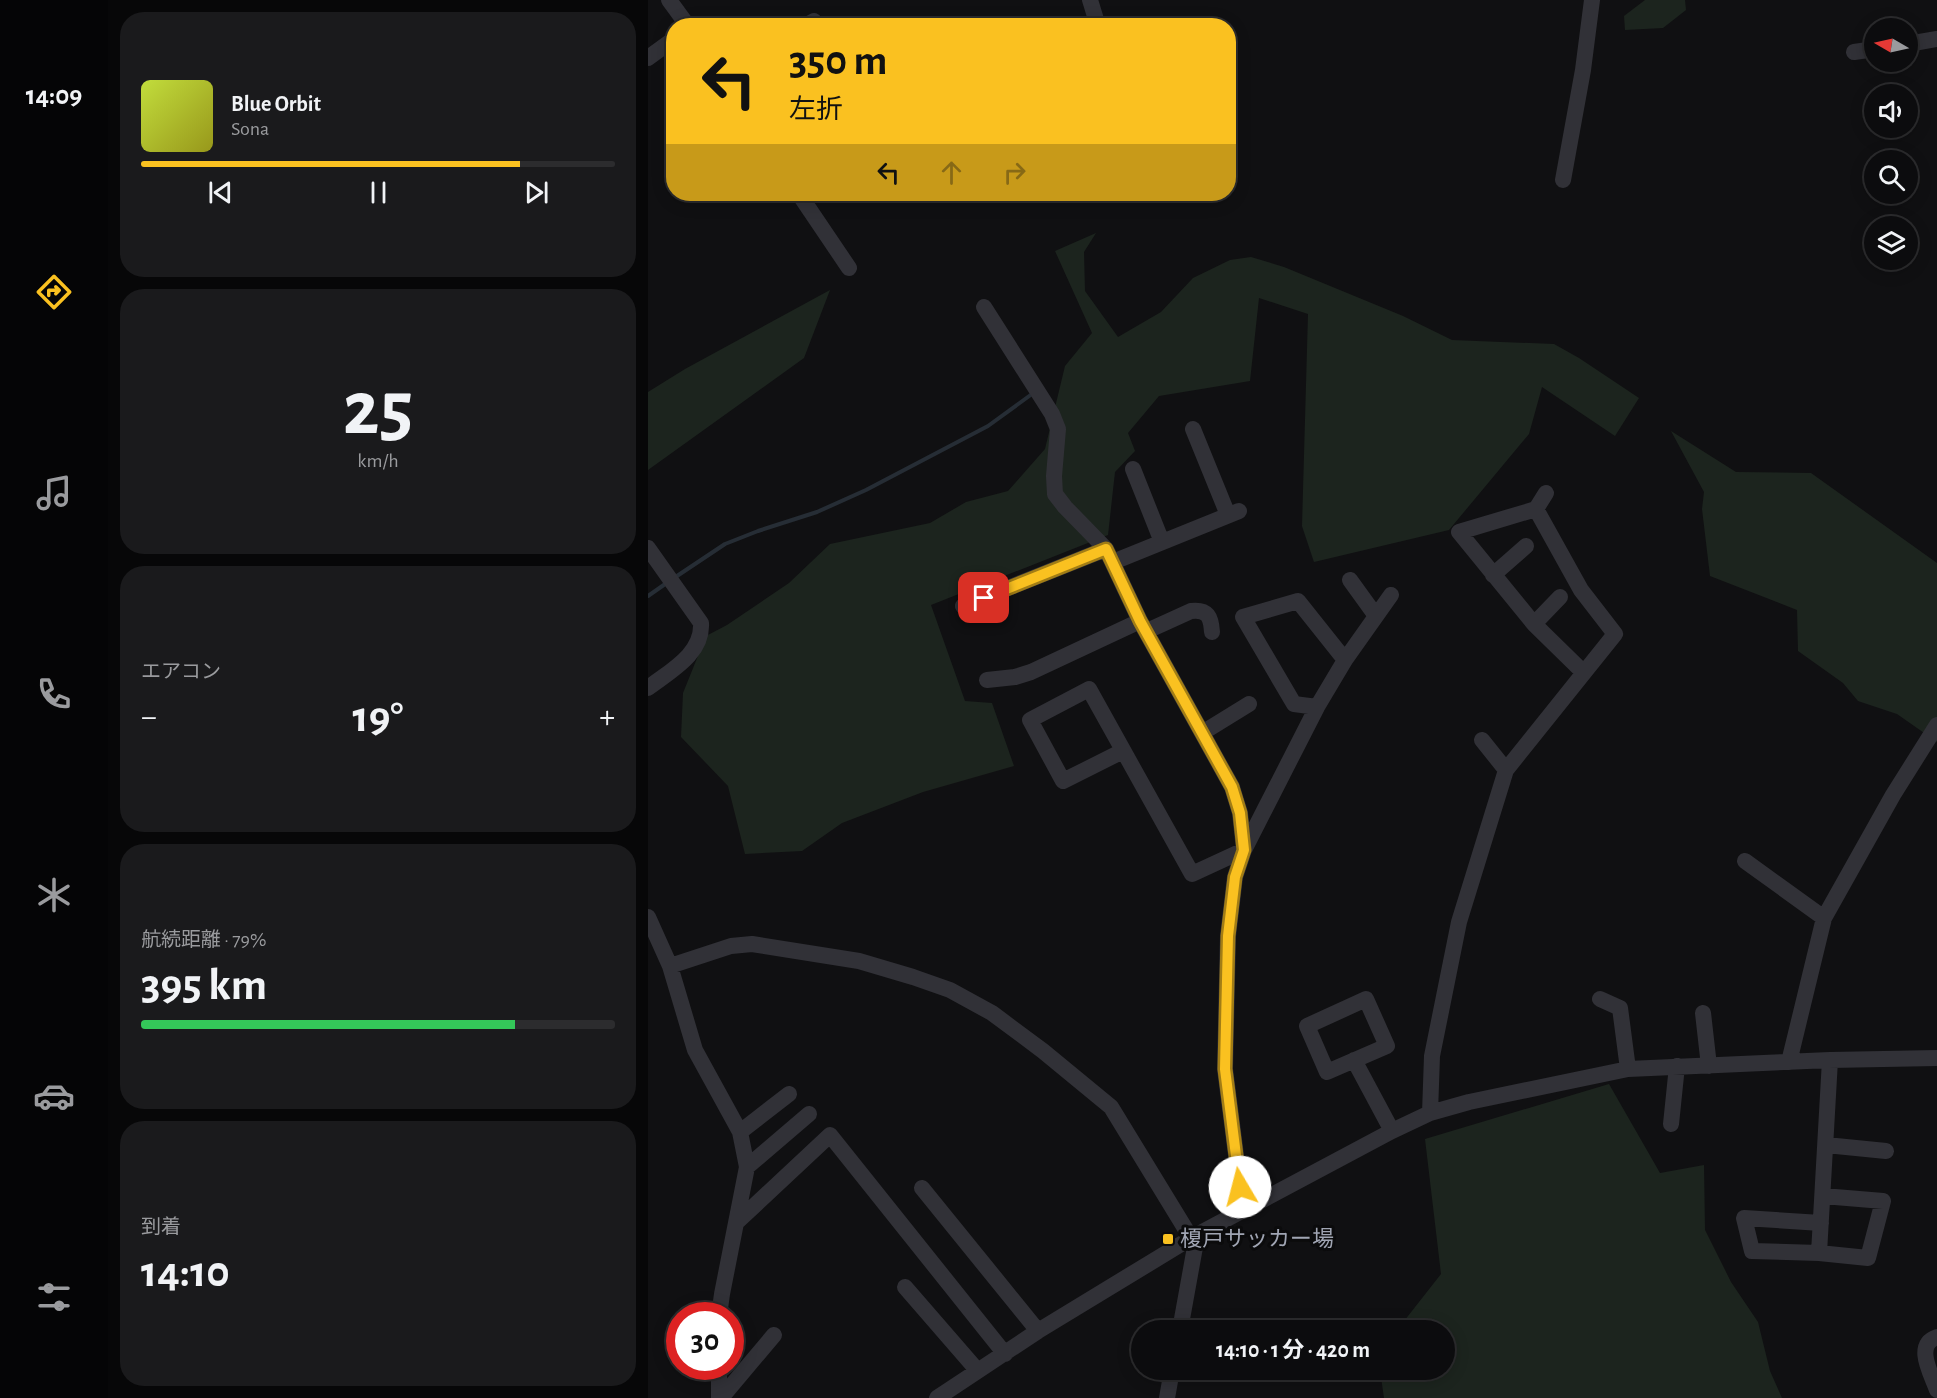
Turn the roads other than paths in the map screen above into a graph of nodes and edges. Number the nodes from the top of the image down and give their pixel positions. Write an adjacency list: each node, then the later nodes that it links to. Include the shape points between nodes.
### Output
1 (669, 0): 4 (street)
2 (1090, 0): 5 (street)
3 (1592, 0): 12 (street)
4 (682, 18)
5 (1096, 18)
6 (1937, 39): 7 (street)
7 (1918, 42)
8 (666, 45): 11 (street)
9 (1864, 51): 10 (street)
10 (1854, 52)
11 (648, 58)
12 (1563, 180)
13 (805, 201): 14 (street)
14 (849, 268)
15 (984, 307): 23 (street, via 1058,429 1055,494)
16 (1193, 429): 20 (street, via 1233,513)
17 (1133, 469): 20 (street)
18 (1546, 493): 19 (street)
19 (1536, 509): 24 (street, via 1459,532); 34 (street, via 1581,590 1615,634)
20 (1162, 542): 23 (street)
21 (1527, 546): 24 (street)
22 (648, 548): 36 (street, via 701,623 702,635 692,653)
23 (1109, 555): 28 (street); 31 (street)
24 (1492, 575): 30 (street)
25 (1350, 580): 29 (street)
26 (1391, 595): 29 (street)
27 (1560, 597): 30 (street)
28 (963, 606)
29 (1376, 616): 33 (street)
30 (1534, 624): 34 (street)
31 (1143, 626): 32 (street, via 1199,610 1211,617); 35 (street, via 1031,672); 40 (street)
32 (1212, 632)
33 (1345, 660): 38 (street); 38 (street, via 1298,601 1243,617 1294,704)
34 (1583, 672): 43 (street)
35 (987, 680)
36 (648, 688)
37 (1249, 704): 40 (street)
38 (1317, 707): 44 (street)
39 (1937, 725): 47 (street)
40 (1202, 733): 44 (street, via 1232,787)
41 (1482, 740): 43 (street)
42 (1124, 751): 42 (street, via 1089,689 1030,720 1063,781); 44 (street, via 1192,874)
43 (1506, 770): 59 (street, via 1460,922 1432,1056)
44 (1244, 850): 69 (street, via 1235,877 1228,936 1225,1069)
45 (1744, 861): 47 (street)
46 (648, 917): 48 (street)
47 (1824, 918): 54 (street)
48 (669, 966): 63 (street, via 695,1050); 72 (street, via 732,946 752,944 859,961 950,990 992,1013 1111,1107)
49 (1600, 999): 57 (street, via 1620,1008)
50 (1703, 1013): 56 (street)
51 (1937, 1058): 53 (street)
52 (1354, 1060): 52 (street, via 1327,1072 1307,1026 1366,999 1386,1046); 62 (street)
53 (1830, 1060): 54 (street); 64 (street)
54 (1789, 1062): 56 (street)
55 (1677, 1066): 56 (street); 57 (street); 61 (street)
56 (1709, 1066)
57 (1628, 1069): 59 (street)
58 (789, 1094): 63 (street)
59 (1430, 1113): 62 (street)
60 (809, 1114): 66 (street)
61 (1671, 1124)
62 (1392, 1131): 69 (street)
63 (740, 1132): 66 (street)
64 (1826, 1145): 65 (street); 68 (street)
65 (1886, 1151)
66 (747, 1167): 70 (street)
67 (922, 1188): 77 (street)
68 (1823, 1196): 71 (street); 73 (street, via 1883,1201 1868,1258)
69 (1243, 1210): 72 (street)
70 (737, 1222): 75 (street); 80 (street, via 830,1134)
71 (1821, 1223): 73 (street); 73 (street, via 1744,1218 1752,1251)
72 (1191, 1238): 76 (street, via 1195,1247); 77 (street)
73 (1820, 1253)
74 (905, 1287): 81 (street)
75 (721, 1302)
76 (1182, 1320)
77 (1038, 1330): 80 (street)
78 (774, 1335): 85 (street)
79 (1937, 1337): 84 (street, via 1925,1345 1924,1354)
80 (1005, 1354): 81 (street)
81 (977, 1370): 86 (street)
82 (719, 1380): 85 (street)
83 (1170, 1380): 87 (street)
84 (1937, 1390)
85 (720, 1398)
86 (937, 1398)
87 (1167, 1398)

